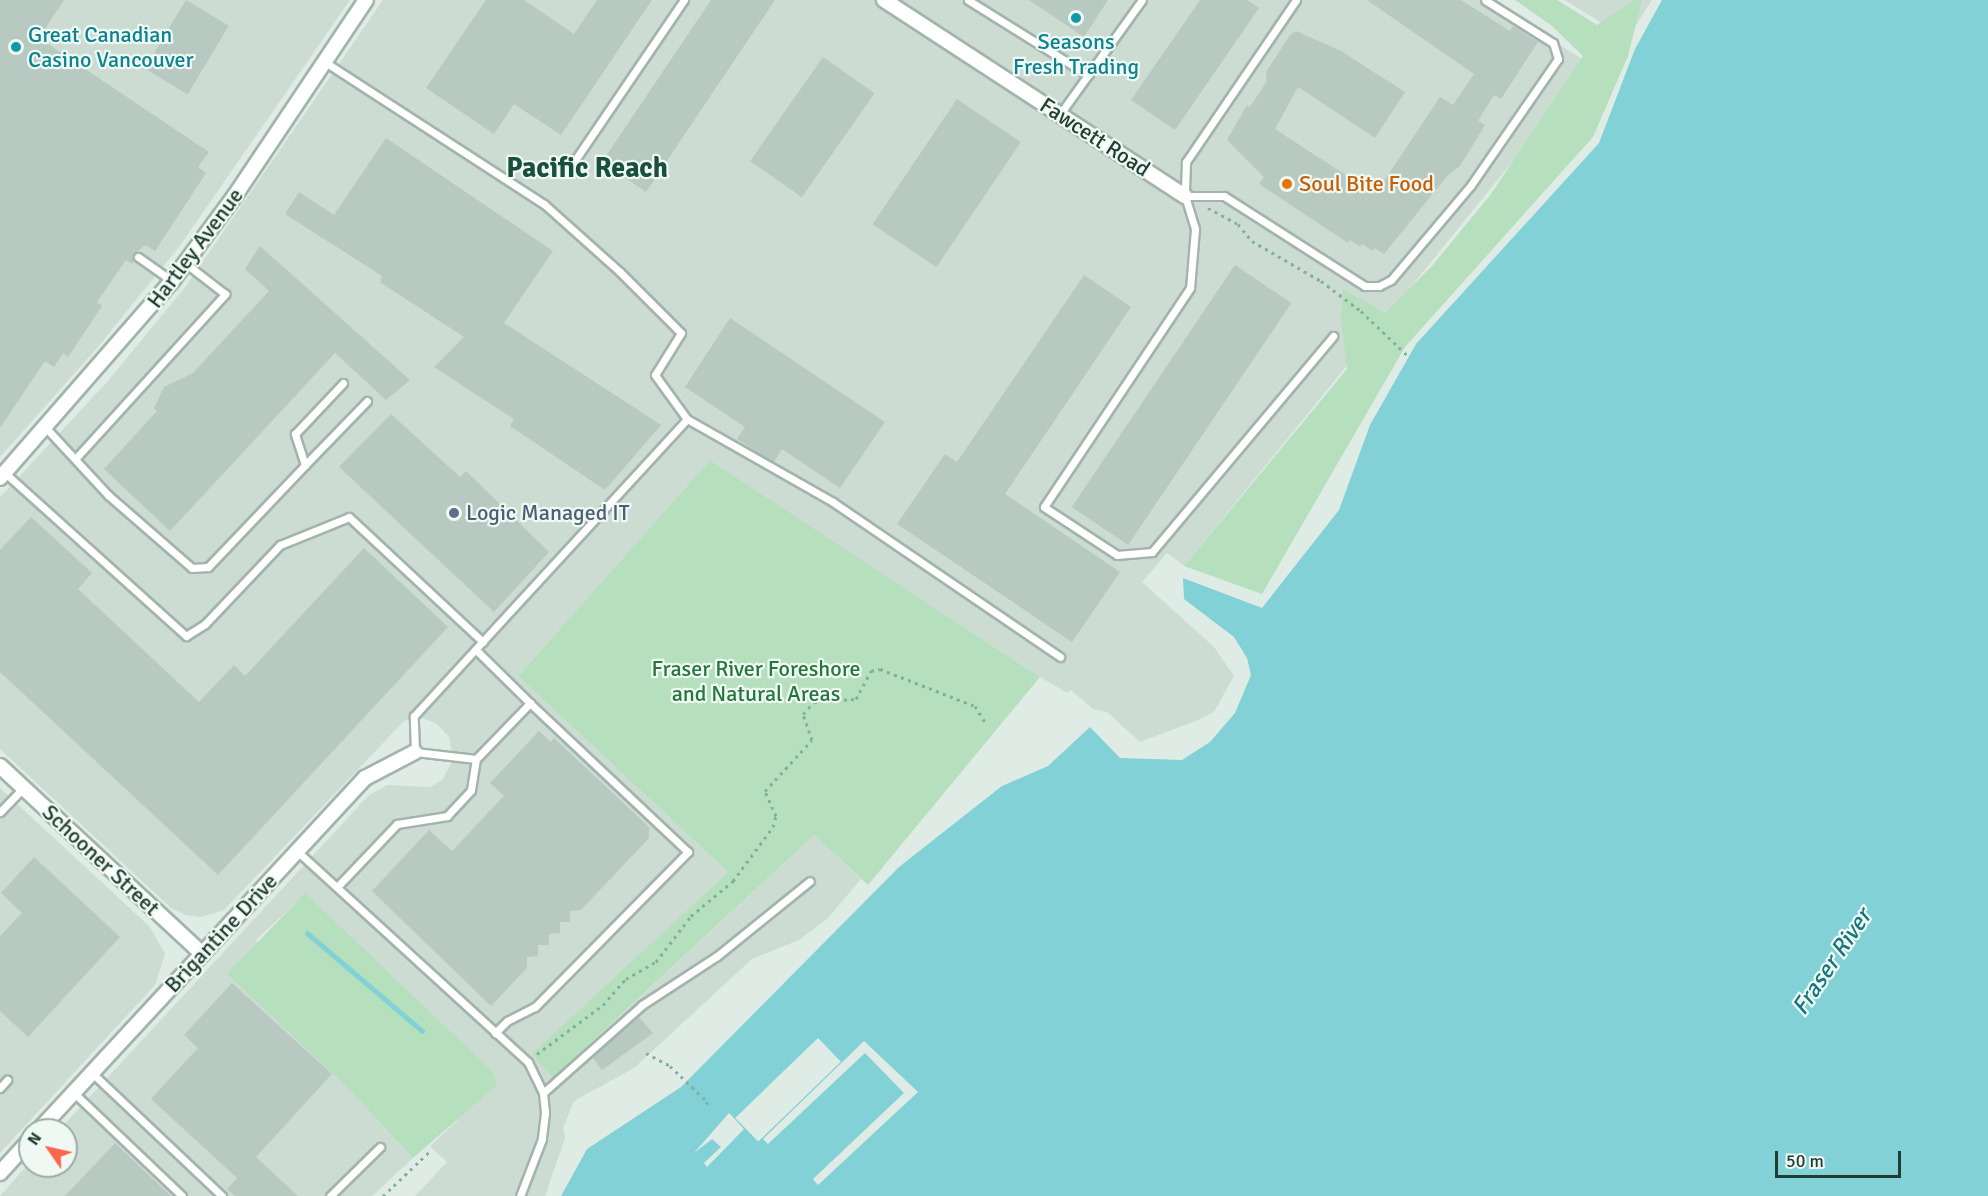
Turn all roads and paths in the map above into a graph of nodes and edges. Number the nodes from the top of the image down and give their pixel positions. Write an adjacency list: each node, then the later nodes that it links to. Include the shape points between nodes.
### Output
1 (366, 0): 8 (street, Hartley Avenue)
2 (684, 0): 11 (lane)
3 (884, 0): 10 (street, Fawcett Road)
4 (968, 0): 9 (lane)
5 (1142, 0): 9 (lane)
6 (1296, 0): 12 (lane, via 1186,162)
7 (1485, 0): 12 (lane, via 1553,44 1558,59 1471,185 1391,280 1379,286 1365,286 1224,196)
8 (325, 62): 14 (street, Hartley Avenue); 20 (lane, via 544,204 620,272 681,333 656,375)
9 (1088, 75): 10 (lane)
10 (1060, 114): 12 (street, Fawcett Road)
11 (571, 166)
12 (1185, 196): 16 (lane, via 1195,229 1190,288 1044,507 1117,555 1152,552); 17 (path, via 1238,224 1252,241 1321,281 1361,311)
13 (138, 257): 15 (lane)
14 (185, 263): 15 (street, Hartley Avenue); 22 (lane, via 225,294)
15 (172, 280): 21 (street, Hartley Avenue)
16 (1333, 336)
17 (1407, 355)
18 (343, 383): 23 (lane, via 295,434)
19 (367, 401): 23 (lane)
20 (687, 419): 25 (lane); 27 (lane, via 833,502)
21 (46, 428): 22 (lane); 24 (street, Hartley Avenue)
22 (76, 459): 23 (lane, via 108,495 192,568 208,567)
23 (305, 465)
24 (2, 475): 25 (lane, via 186,636 205,624 280,545 349,517)
25 (483, 642): 26 (lane)
26 (476, 650): 28 (lane); 30 (lane, via 414,716)
27 (1060, 657)
28 (530, 704): 31 (lane); 39 (lane, via 688,852 535,1007)
29 (985, 722): 41 (path, via 975,706 880,669 871,671 856,699 814,702 802,714 812,740 765,791 776,816 773,828 733,881 691,916 656,962 626,979 603,1005)
30 (415, 752): 31 (lane); 35 (street, Brigantine Drive, via 365,778)
31 (476, 759): 37 (lane, via 471,790 447,816 397,824)
32 (0, 766): 33 (street, Schooner Street)
33 (23, 788): 34 (lane); 38 (street, Schooner Street)
34 (0, 812)
35 (297, 851): 37 (lane); 38 (street, Brigantine Drive)
36 (810, 881): 46 (lane, via 717,956 642,1005)
37 (337, 887): 39 (lane)
38 (201, 953): 42 (street, Brigantine Drive)
39 (495, 1033): 41 (lane)
40 (646, 1053): 47 (path, via 670,1066)
41 (528, 1062): 46 (lane)
42 (92, 1073): 45 (street, Brigantine Drive); 54 (lane)
43 (7, 1080): 44 (lane)
44 (0, 1088)
45 (74, 1093): 48 (street, Brigantine Drive); 53 (lane)
46 (543, 1093): 57 (lane, via 542,1139)
47 (706, 1104)
48 (50, 1118)
49 (380, 1147): 55 (lane)
50 (429, 1152): 56 (path)
51 (18, 1153): 52 (street)
52 (0, 1173)
53 (182, 1196)
54 (222, 1196)
55 (330, 1196)
56 (383, 1196)
57 (520, 1196)

